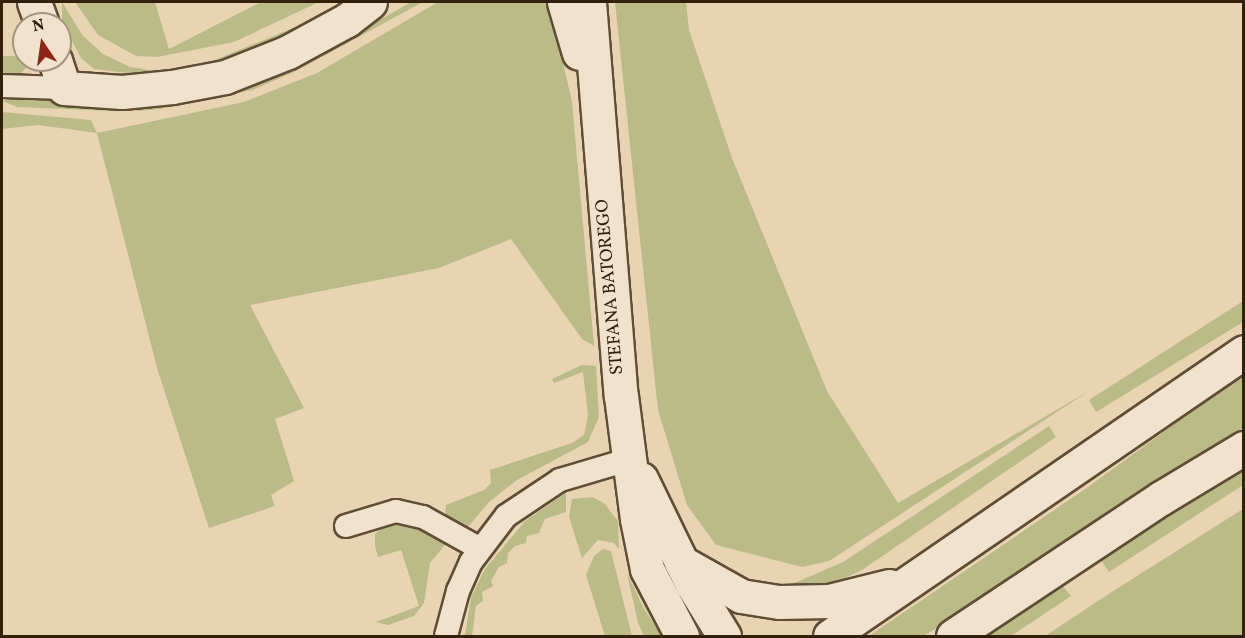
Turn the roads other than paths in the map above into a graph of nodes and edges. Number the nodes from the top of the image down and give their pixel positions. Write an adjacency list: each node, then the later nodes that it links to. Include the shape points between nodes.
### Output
1 (388, 2): 4 (street)
2 (564, 2): 7 (street, STEFANA BATOREGO)
3 (589, 2): 7 (street, STEFANA BATOREGO)
4 (359, 11): 5 (street, via 288,52 225,76 146,92)
5 (60, 74): 6 (street)
6 (2, 86)
7 (597, 116): 10 (street, STEFANA BATOREGO, via 621,396)
8 (1244, 352): 14 (street)
9 (1244, 448): 19 (street, via 1161,498)
10 (631, 459): 12 (street, via 560,480 534,494 501,521); 13 (street, STEFANA BATOREGO); 16 (street, STEFANA BATOREGO, via 647,569)
11 (346, 526): 12 (street, via 396,511 423,517)
12 (479, 549): 15 (street, via 458,591)
13 (681, 562): 14 (street, via 741,596 779,603 829,601); 17 (street, STEFANA BATOREGO)
14 (911, 580): 18 (street)
15 (446, 636)
16 (682, 636)
17 (724, 636)
18 (830, 636)
19 (953, 636)

